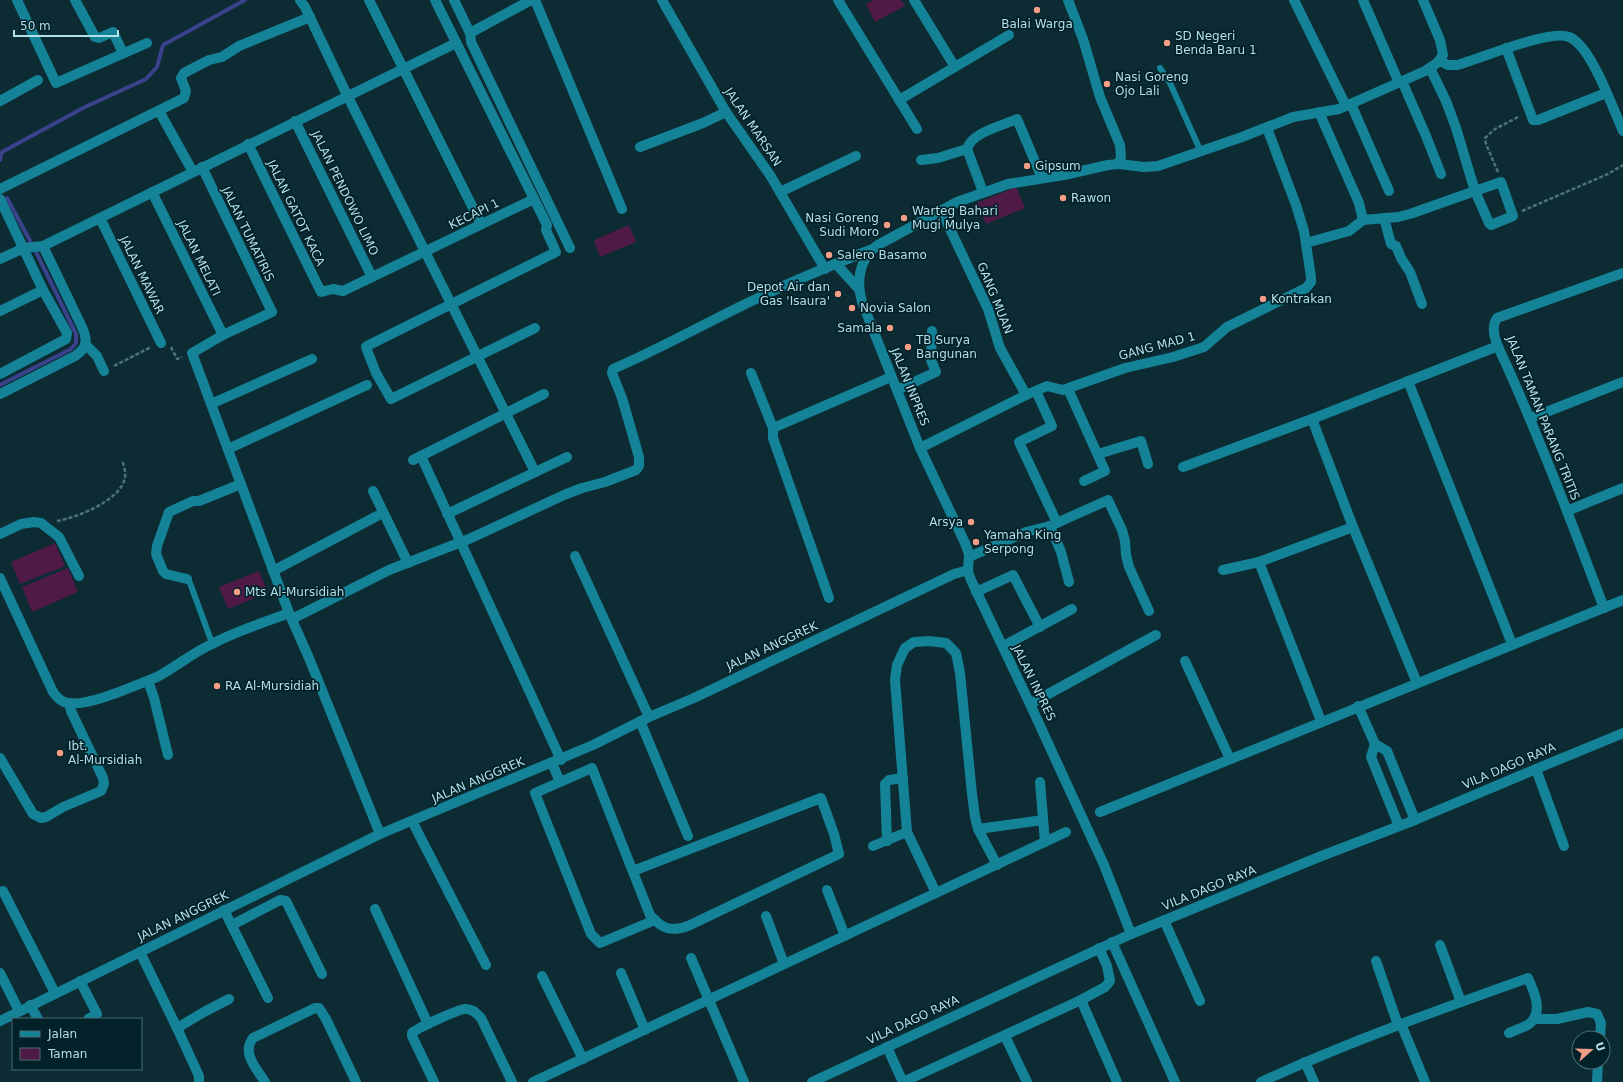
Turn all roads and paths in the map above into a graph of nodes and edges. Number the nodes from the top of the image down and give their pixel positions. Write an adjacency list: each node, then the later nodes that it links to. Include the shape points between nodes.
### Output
1 (75, 0): 22 (street, via 95,37 99,38 113,32)
2 (300, 0): 16 (street)
3 (369, 0): 25 (street)
4 (435, 0): 20 (street)
5 (454, 0): 17 (street)
6 (531, 0): 17 (street)
7 (535, 0): 63 (street)
8 (662, 0): 37 (street, JALAN MARSAN)
9 (838, 0): 32 (street)
10 (914, 0): 24 (street)
11 (1068, 0): 49 (street, via 1083,39 1100,97 1120,145 1122,152)
12 (1294, 0): 34 (street)
13 (1363, 0): 29 (street)
14 (1423, 0): 23 (street, via 1442,46 1443,55)
15 (20, 1): 22 (street, via 56,84)
16 (310, 17): 31 (street); 35 (street, via 239,46 222,57 209,60 184,73 181,78 186,91 185,96)
17 (470, 33): 73 (street, via 471,42)
18 (1008, 35): 24 (street)
19 (147, 43): 22 (street)
20 (456, 43): 25 (street); 62 (street)
21 (1506, 48): 23 (street, via 1457,65 1448,65); 30 (street, via 1548,37 1570,37 1587,55); 36 (street)
22 (123, 53)
23 (1440, 61): 27 (street, JALAN INPRES)
24 (955, 67): 32 (street)
25 (403, 68): 31 (street); 69 (street)
26 (1160, 68): 46 (lane, via 1170,83)
27 (1430, 68): 29 (street, JALAN INPRES); 57 (street, via 1454,122)
28 (38, 80): 33 (street)
29 (1400, 82): 34 (street, JALAN INPRES); 52 (street)
30 (1606, 93): 36 (street, via 1538,120 1532,118); 42 (street)
31 (347, 95): 39 (street); 75 (street)
32 (899, 100): 41 (street)
33 (0, 101)
34 (1349, 105): 38 (street, JALAN INPRES); 56 (street)
35 (159, 111): 51 (street, JALAN TUMATIRIS); 55 (street)
36 (1529, 111): 54 (path, via 1501,125 1485,138)
37 (726, 112): 44 (street); 59 (street, JALAN MARSAN)
38 (1319, 112): 40 (street, JALAN INPRES, via 1293,117); 68 (street, via 1359,203)
39 (295, 121): 43 (street); 80 (street, JALAN PENDOWO LIMO)
40 (1267, 128): 46 (street, JALAN INPRES); 70 (street, GANG MAD 1, via 1296,204)
41 (917, 129)
42 (1623, 131)
43 (248, 144): 51 (street); 83 (street, JALAN GATOT KACA)
44 (640, 146)
45 (967, 149): 48 (street, via 938,158); 53 (street, via 969,143 981,134 1017,120); 60 (street)
46 (1201, 152): 49 (street, JALAN INPRES, via 1153,167)
47 (856, 156): 59 (street)
48 (921, 160)
49 (1119, 164): 53 (street, JALAN INPRES)
50 (1623, 165): 65 (path)
51 (197, 170): 58 (street); 89 (street, JALAN TUMATIRIS, via 272,312)
52 (1441, 174)
53 (1042, 178): 60 (street, JALAN INPRES, via 1008,184)
54 (1500, 182): 57 (street); 65 (street)
55 (0, 189)
56 (1389, 191)
57 (1475, 191): 65 (street, via 1488,223 1494,225); 67 (street, via 1410,214)
58 (152, 192): 66 (street); 89 (street, JALAN MELATI)
59 (780, 192): 78 (street, JALAN MARSAN)
60 (983, 192): 64 (street, JALAN INPRES)
61 (0, 199): 72 (street)
62 (534, 199): 69 (street, KECAPI 1); 84 (street, via 556,252)
63 (622, 209)
64 (942, 210): 74 (street, JALAN INPRES); 108 (street, GANG MUAN, via 988,309 1000,348)
65 (1513, 216)
66 (100, 218): 71 (street); 90 (street, JALAN MAWAR)
67 (1384, 218): 68 (street); 85 (street, via 1391,244 1396,246 1410,272)
68 (1363, 220): 70 (street, via 1349,231)
69 (481, 224): 75 (street, KECAPI 1)
70 (1306, 244): 103 (street, GANG MAD 1, via 1311,282 1306,288 1227,327 1204,346 1173,357 1125,368)
71 (41, 246): 72 (street); 91 (street, via 84,331)
72 (26, 248): 76 (street); 82 (street)
73 (570, 248)
74 (871, 250): 77 (street); 81 (street, JALAN INPRES, via 860,272)
75 (425, 252): 80 (street, KECAPI 1); 84 (street)
76 (0, 259)
77 (836, 264): 78 (street); 81 (street)
78 (825, 269): 133 (street, via 759,297 613,370 639,457 639,466 636,470 564,495)
79 (1623, 273): 92 (street, JALAN TAMAN PARANG TRITIS, via 1497,318 1493,328)
80 (372, 277): 83 (street, KECAPI 1, via 343,291 333,289)
81 (859, 289): 99 (street, JALAN INPRES)
82 (43, 290): 86 (street); 98 (street, via 66,333 66,339)
83 (321, 292)
84 (451, 304): 94 (street); 94 (street, via 366,347 376,374 391,399)
85 (1422, 304)
86 (0, 312)
87 (535, 328): 94 (street)
88 (932, 331): 104 (street, via 930,350 936,372)
89 (223, 335): 93 (street)
90 (161, 343): 93 (path, via 168,339 177,359); 96 (path)
91 (86, 345): 96 (street, via 97,356); 106 (street, via 74,356)
92 (1498, 346): 100 (street); 111 (street, JALAN TAMAN PARANG TRITIS)
93 (192, 353): 109 (street)
94 (477, 356): 110 (street)
95 (312, 359): 109 (street)
96 (104, 371)
97 (751, 373): 113 (street)
98 (0, 374)
99 (891, 377): 104 (street, JALAN INPRES); 113 (street)
100 (1408, 381): 112 (street); 157 (street)
101 (1623, 382): 111 (street)
102 (367, 385): 115 (street)
103 (1068, 389): 105 (street, GANG MAD 1, via 1047,386); 116 (street)
104 (897, 390): 114 (street, JALAN INPRES)
105 (1036, 391): 108 (street, GANG MAD 1); 130 (street, via 1052,426 1019,442)
106 (0, 394)
107 (544, 394): 110 (street)
108 (1026, 395): 114 (street, GANG MAD 1)
109 (211, 404): 115 (street)
110 (506, 414): 121 (street); 127 (street, via 417,458)
111 (1530, 418): 126 (street, JALAN TAMAN PARANG TRITIS)
112 (1312, 419): 120 (street); 131 (street)
113 (774, 428): 147 (street, via 773,438)
114 (920, 448): 135 (street, JALAN INPRES, via 958,527)
115 (228, 449): 123 (street)
116 (1098, 454): 119 (street, via 1141,441); 122 (street, via 1105,471)
117 (567, 457): 121 (street)
118 (122, 460): 129 (path, via 124,481 111,496 96,507 71,518)
119 (1148, 464)
120 (1183, 467)
121 (535, 472): 127 (street)
122 (1084, 481)
123 (241, 484): 138 (street); 143 (street, via 169,512 156,546 156,554 166,574)
124 (1623, 488): 126 (street)
125 (373, 491): 137 (street)
126 (1567, 511): 149 (street, JALAN TAMAN PARANG TRITIS)
127 (447, 514): 133 (street)
128 (377, 516): 138 (street)
129 (41, 523): 132 (street, via 20,524); 141 (street, via 59,537)
130 (1054, 525): 135 (street, via 1026,532); 144 (street); 151 (street, via 1108,500 1122,530 1129,566)
131 (1353, 527): 136 (street); 160 (street)
132 (0, 534)
133 (460, 543): 137 (street); 171 (street)
134 (575, 556): 164 (street)
135 (969, 557): 139 (street, JALAN INPRES)
136 (1259, 562): 140 (street); 165 (street)
137 (408, 563): 152 (street)
138 (273, 570): 152 (street)
139 (968, 570): 146 (street, JALAN INPRES); 164 (street, JALAN ANGGREK, via 954,574 694,698)
140 (1223, 570)
141 (79, 576)
142 (0, 578): 145 (street)
143 (186, 579): 155 (lane, via 190,583)
144 (1069, 582)
145 (2, 591): 161 (street, via 53,692 58,698)
146 (976, 592): 153 (street, via 1013,575); 162 (street, JALAN INPRES)
147 (829, 598)
148 (1623, 600): 149 (street)
149 (1604, 608): 157 (street)
150 (1072, 609): 153 (street)
151 (1149, 611)
152 (290, 616): 155 (street); 184 (street)
153 (1040, 627): 156 (street)
154 (1156, 635): 162 (street)
155 (212, 643): 159 (street)
156 (1009, 643)
157 (1512, 644): 160 (street)
158 (1185, 661): 170 (street)
159 (148, 681): 161 (street, via 85,702); 168 (street)
160 (1417, 683): 163 (street)
161 (69, 703): 169 (street, via 103,778 101,791 41,818 29,807)
162 (1030, 704): 201 (street, JALAN INPRES, via 1104,865)
163 (1358, 706): 165 (street); 167 (street)
164 (644, 719): 171 (street, JALAN ANGGREK); 185 (street)
165 (1321, 721): 170 (street)
166 (1623, 734): 172 (street, VILA DAGO RAYA)
167 (1375, 744): 178 (street, via 1387,751); 180 (street, via 1371,757)
168 (168, 755)
169 (0, 758)
170 (1230, 759): 176 (street)
171 (556, 762): 174 (street); 179 (street, JALAN ANGGREK)
172 (1536, 769): 178 (street, VILA DAGO RAYA); 189 (street)
173 (902, 778): 181 (street, via 895,680 897,666 905,648 914,642 946,643 956,653 960,673); 182 (street); 186 (street, via 888,780 885,784)
174 (560, 782): 191 (street, via 592,768); 198 (street, via 535,793 591,934 600,943)
175 (1040, 782): 177 (street)
176 (1100, 812)
177 (1043, 820): 181 (street); 187 (street)
178 (1415, 820): 180 (street, VILA DAGO RAYA)
179 (412, 821): 184 (street, JALAN ANGGREK); 210 (street)
180 (1399, 826): 199 (street, VILA DAGO RAYA)
181 (978, 829): 190 (street)
182 (907, 832): 186 (street); 194 (street)
183 (1066, 832): 187 (street)
184 (380, 834): 196 (street, JALAN ANGGREK)
185 (688, 836)
186 (887, 841): 188 (street)
187 (1045, 842): 190 (street)
188 (874, 846)
189 (1564, 846)
190 (997, 865): 194 (street)
191 (633, 871): 198 (street, via 650,915); 198 (street, via 821,798 839,854 678,929 666,928)
192 (826, 890): 202 (street)
193 (3, 891): 216 (street)
194 (936, 893): 202 (street)
195 (375, 909): 229 (street)
196 (224, 910): 200 (street); 206 (street, JALAN ANGGREK)
197 (766, 916): 209 (street)
198 (655, 920)
199 (1164, 920): 201 (street, VILA DAGO RAYA); 221 (street)
200 (232, 925): 213 (street, via 283,900); 217 (street)
201 (1131, 934): 203 (street, VILA DAGO RAYA)
202 (845, 936): 209 (street)
203 (1112, 942): 205 (street, VILA DAGO RAYA); 250 (street)
204 (1440, 945): 222 (street)
205 (1099, 948): 220 (street, via 1110,981 1105,987); 236 (street, VILA DAGO RAYA)
206 (140, 952): 215 (street, JALAN ANGGREK); 231 (street)
207 (691, 958): 219 (street)
208 (1376, 961): 230 (street)
209 (784, 964): 219 (street)
210 (486, 965)
211 (0, 973): 224 (street)
212 (621, 973): 232 (street)
213 (322, 974)
214 (542, 976): 237 (street)
215 (80, 981): 216 (street, JALAN ANGGREK); 226 (street, via 97,1014)
216 (55, 993): 223 (street, JALAN ANGGREK)
217 (268, 998)
218 (229, 999): 231 (street)
219 (710, 1000): 232 (street); 246 (street)
220 (1081, 1000): 235 (street); 249 (street)
221 (1200, 1001)
222 (1460, 1002): 227 (street, via 1528,978 1536,997 1537,1012); 230 (street)
223 (30, 1005): 224 (street, JALAN ANGGREK); 225 (street)
224 (20, 1010): 228 (street, JALAN ANGGREK)
225 (37, 1018)
226 (90, 1018)
227 (1534, 1018): 233 (street, via 1557,1019 1588,1012 1597,1014 1601,1022); 234 (street, via 1529,1024)
228 (0, 1021)
229 (428, 1024): 243 (street, via 414,1031 412,1036); 244 (street, via 463,1009 474,1010 481,1018)
230 (1399, 1025): 238 (street); 253 (street)
231 (177, 1028): 240 (street, via 199,1076)
232 (645, 1030): 237 (street)
233 (1600, 1030)
234 (1509, 1033)
235 (1005, 1036): 236 (street, via 905,1081 900,1078); 248 (street)
236 (887, 1047): 247 (street, VILA DAGO RAYA)
237 (583, 1059): 245 (street)
238 (1305, 1062): 251 (street); 252 (street)
239 (1598, 1070): 254 (street)
240 (199, 1082)
241 (265, 1082): 242 (street, via 250,1059 249,1043 253,1038 319,1008)
242 (356, 1082)
243 (434, 1082)
244 (512, 1082)
245 (533, 1082)
246 (744, 1082)
247 (812, 1082)
248 (1027, 1082)
249 (1117, 1082)
250 (1175, 1082)
251 (1260, 1082)
252 (1314, 1082)
253 (1425, 1082)
254 (1597, 1082)

